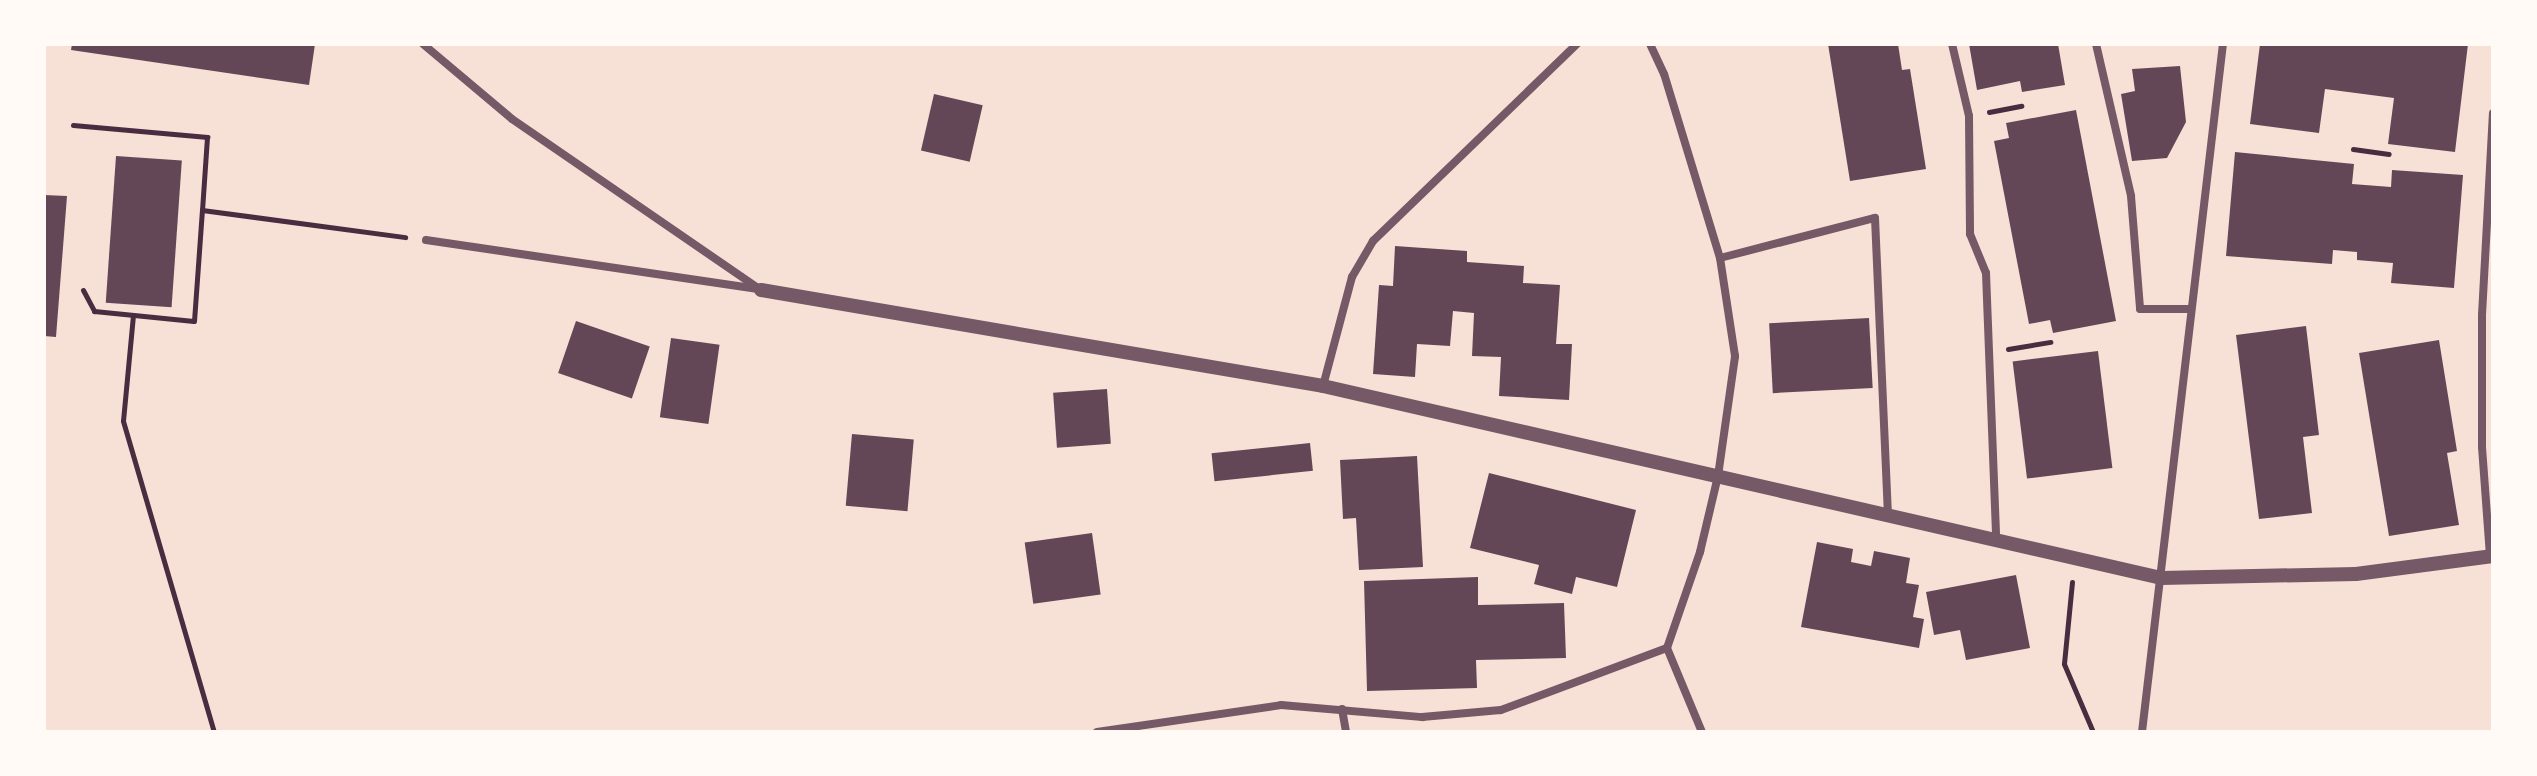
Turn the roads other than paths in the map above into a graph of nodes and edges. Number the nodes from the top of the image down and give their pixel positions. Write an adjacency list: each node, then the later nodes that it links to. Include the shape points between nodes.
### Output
1 (423, 44): 10 (street, via 512,119)
2 (1577, 44): 12 (street, via 1373,241 1352,277)
3 (1650, 44): 9 (street)
4 (1952, 44): 15 (street, via 1969,116 1970,234 1986,273)
5 (2096, 44): 11 (street, via 2131,196 2140,309)
6 (2223, 44): 11 (street)
7 (2493, 113): 16 (street, via 2482,315 2482,447)
8 (426, 240): 10 (street)
9 (1720, 258): 13 (street, via 1735,356); 14 (street, via 1875,218)
10 (761, 290): 12 (street)
11 (2190, 309): 17 (street)
12 (1323, 386): 13 (street)
13 (1718, 476): 14 (street); 18 (street, via 1684,606)
14 (1888, 512): 15 (street)
15 (1996, 539): 17 (street)
16 (2492, 556): 17 (street, via 2356,574)
17 (2161, 578): 23 (street)
18 (1667, 648): 19 (street, via 1501,710 1422,717); 22 (street)
19 (1342, 709): 20 (street, via 1281,705); 21 (street)
20 (1097, 732)
21 (1346, 732)
22 (1702, 732)
23 (2142, 732)

